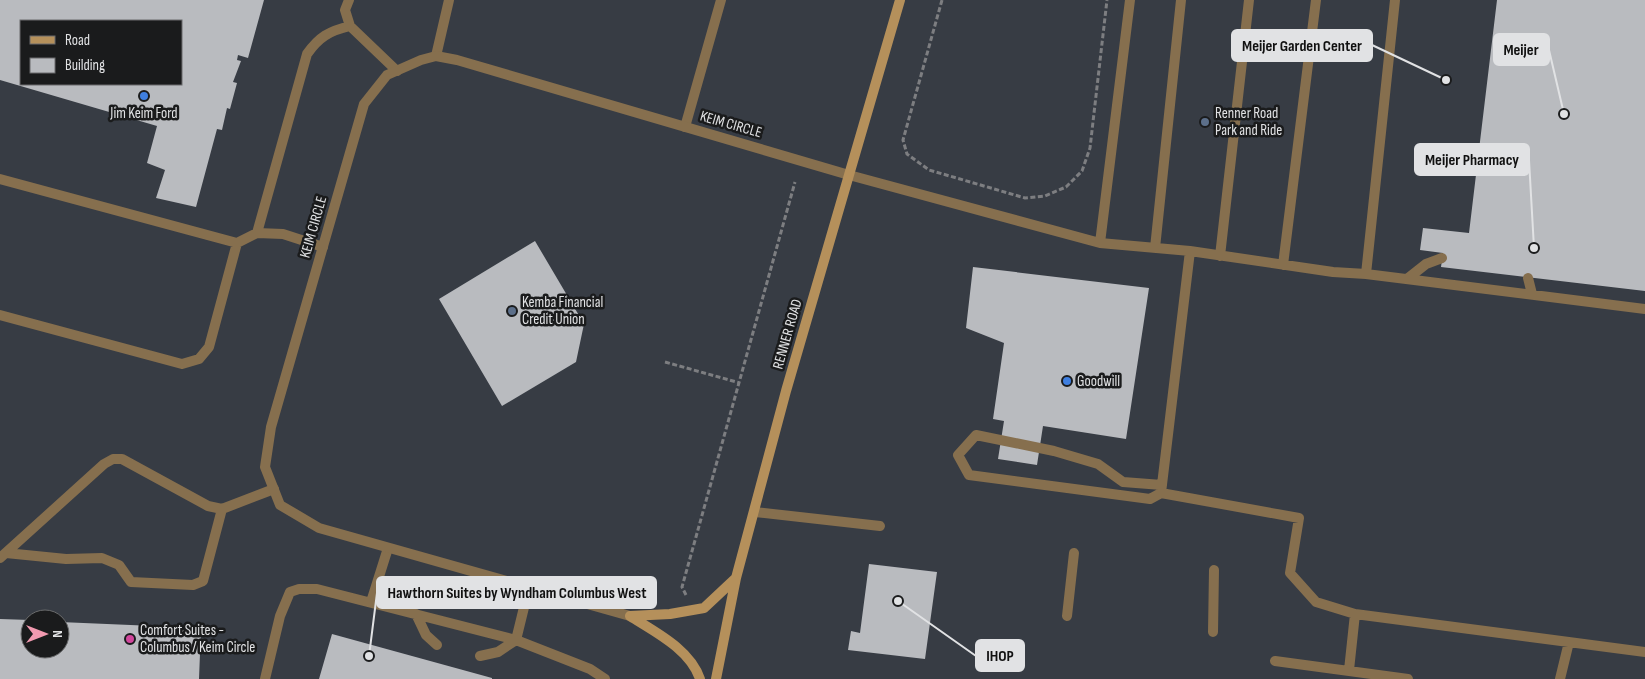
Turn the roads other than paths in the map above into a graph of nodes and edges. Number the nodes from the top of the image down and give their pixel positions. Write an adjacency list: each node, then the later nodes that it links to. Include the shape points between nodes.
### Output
1 (349, 0): 10 (street, via 346,10)
2 (449, 0): 11 (street)
3 (721, 0): 13 (street)
4 (900, 0): 14 (main road, RENNER ROAD)
5 (1130, 0): 18 (street)
6 (1181, 0): 20 (street)
7 (1249, 0): 22 (street)
8 (1316, 0): 24 (street)
9 (1395, 0): 25 (street)
10 (350, 26): 12 (street); 16 (street, via 332,30 317,40 307,54)
11 (436, 56): 12 (street, KEIM CIRCLE); 13 (street, KEIM CIRCLE)
12 (397, 71): 19 (street, KEIM CIRCLE, via 387,75 364,104)
13 (685, 127): 14 (street, KEIM CIRCLE)
14 (849, 175): 18 (street, KEIM CIRCLE); 34 (main road, RENNER ROAD, via 786,391)
15 (0, 179): 17 (street)
16 (257, 233): 17 (street); 19 (street, via 283,234)
17 (238, 243): 30 (street, via 209,347 200,359 182,364)
18 (1100, 243): 20 (street, KEIM CIRCLE)
19 (322, 247): 31 (street, KEIM CIRCLE, via 271,427 265,467)
20 (1155, 248): 21 (street, KEIM CIRCLE)
21 (1190, 251): 22 (street, KEIM CIRCLE); 32 (street)
22 (1220, 256): 24 (street, KEIM CIRCLE)
23 (1442, 258): 27 (street, via 1426,264)
24 (1283, 265): 25 (street, KEIM CIRCLE)
25 (1366, 274): 27 (street, KEIM CIRCLE)
26 (1528, 278): 28 (street)
27 (1408, 279): 28 (street, KEIM CIRCLE)
28 (1532, 294): 29 (street, KEIM CIRCLE)
29 (1645, 309)
30 (0, 315)
31 (274, 489): 33 (street); 36 (street, KEIM CIRCLE, via 280,505 319,528)
32 (1161, 489): 32 (street, via 1123,482 1098,464 1054,451 976,435 958,455 969,475 1150,500); 44 (street, via 1299,518 1290,573 1316,602)
33 (222, 509): 38 (street, via 208,506 122,459 113,459); 38 (street, via 203,581 193,585 131,582 119,565 102,558)
34 (755, 512): 35 (street); 40 (main road, RENNER ROAD)
35 (880, 526)
36 (388, 548): 41 (street, KEIM CIRCLE); 42 (street)
37 (1074, 553): 46 (street)
38 (3, 556)
39 (1214, 570): 47 (street)
40 (736, 578): 45 (main road, via 704,608); 58 (main road, RENNER ROAD)
41 (529, 587): 45 (street, KEIM CIRCLE); 48 (street)
42 (371, 602): 43 (street); 55 (street, via 317,589 290,592 280,616)
43 (416, 614): 48 (street); 50 (street, via 426,635)
44 (1355, 614): 49 (street); 54 (street)
45 (630, 616): 57 (main road, via 667,639 696,666)
46 (1068, 616)
47 (1213, 632)
48 (516, 640): 52 (street, via 498,652); 56 (street, via 590,668)
49 (1569, 642): 51 (street); 60 (street)
50 (437, 646)
51 (1645, 652)
52 (480, 656)
53 (1275, 660): 54 (street)
54 (1349, 670): 59 (street)
55 (265, 679)
56 (605, 679)
57 (700, 679)
58 (716, 679)
59 (1408, 679)
60 (1560, 679)

